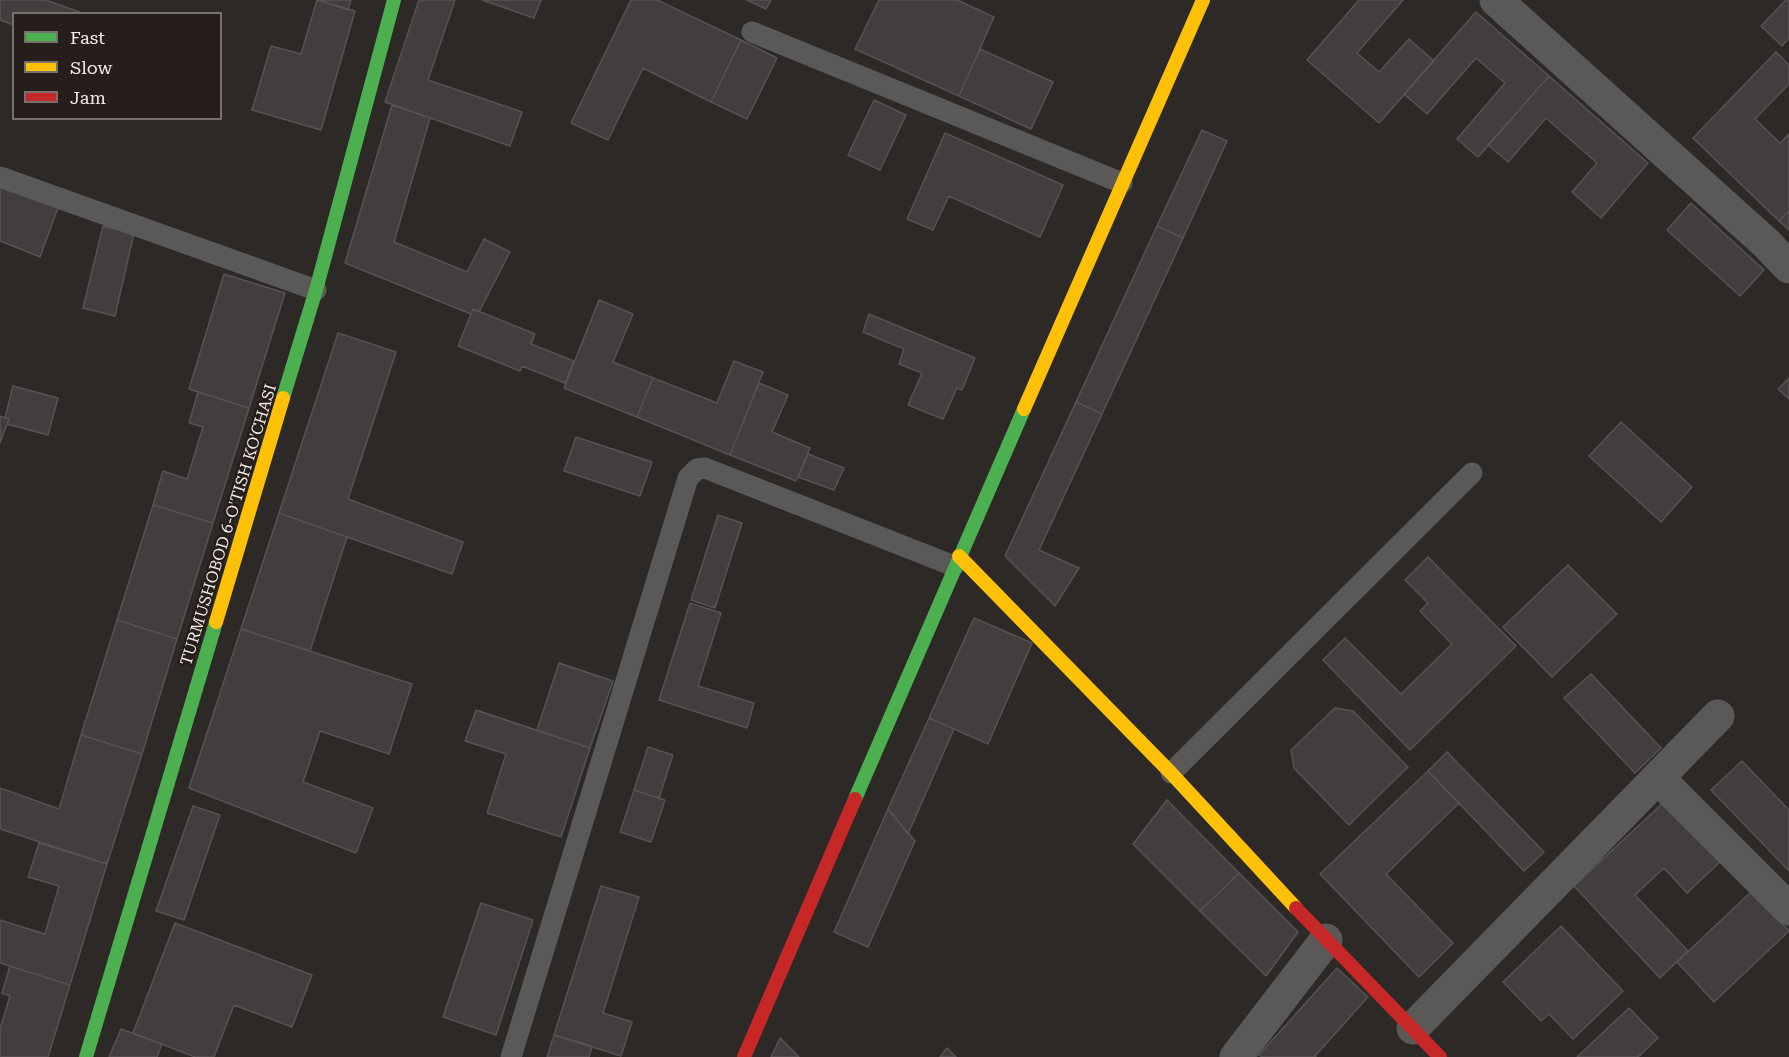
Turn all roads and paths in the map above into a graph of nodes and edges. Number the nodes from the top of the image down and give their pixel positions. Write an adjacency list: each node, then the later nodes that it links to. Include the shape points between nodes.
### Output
1 (394, 0): 8 (street, TURMUSHOBOD 6-O'TISH KO'CHASI)
2 (1203, 0): 6 (street)
3 (1496, 0): 7 (street)
4 (752, 32): 6 (lane)
5 (0, 177): 8 (lane)
6 (1122, 183): 10 (street)
7 (1789, 267)
8 (316, 290): 17 (street, TURMUSHOBOD 6-O'TISH KO'CHASI)
9 (1472, 473): 12 (lane)
10 (957, 561): 12 (street); 18 (lane, via 705,468 697,469 688,478); 19 (street)
11 (1718, 716): 13 (street)
12 (1171, 773): 15 (street)
13 (1658, 778): 14 (street); 16 (street)
14 (1789, 909)
15 (1326, 940): 16 (street); 20 (street)
16 (1413, 1028): 21 (street)
17 (86, 1057)
18 (511, 1057)
19 (744, 1057)
20 (1236, 1057)
21 (1440, 1057)

